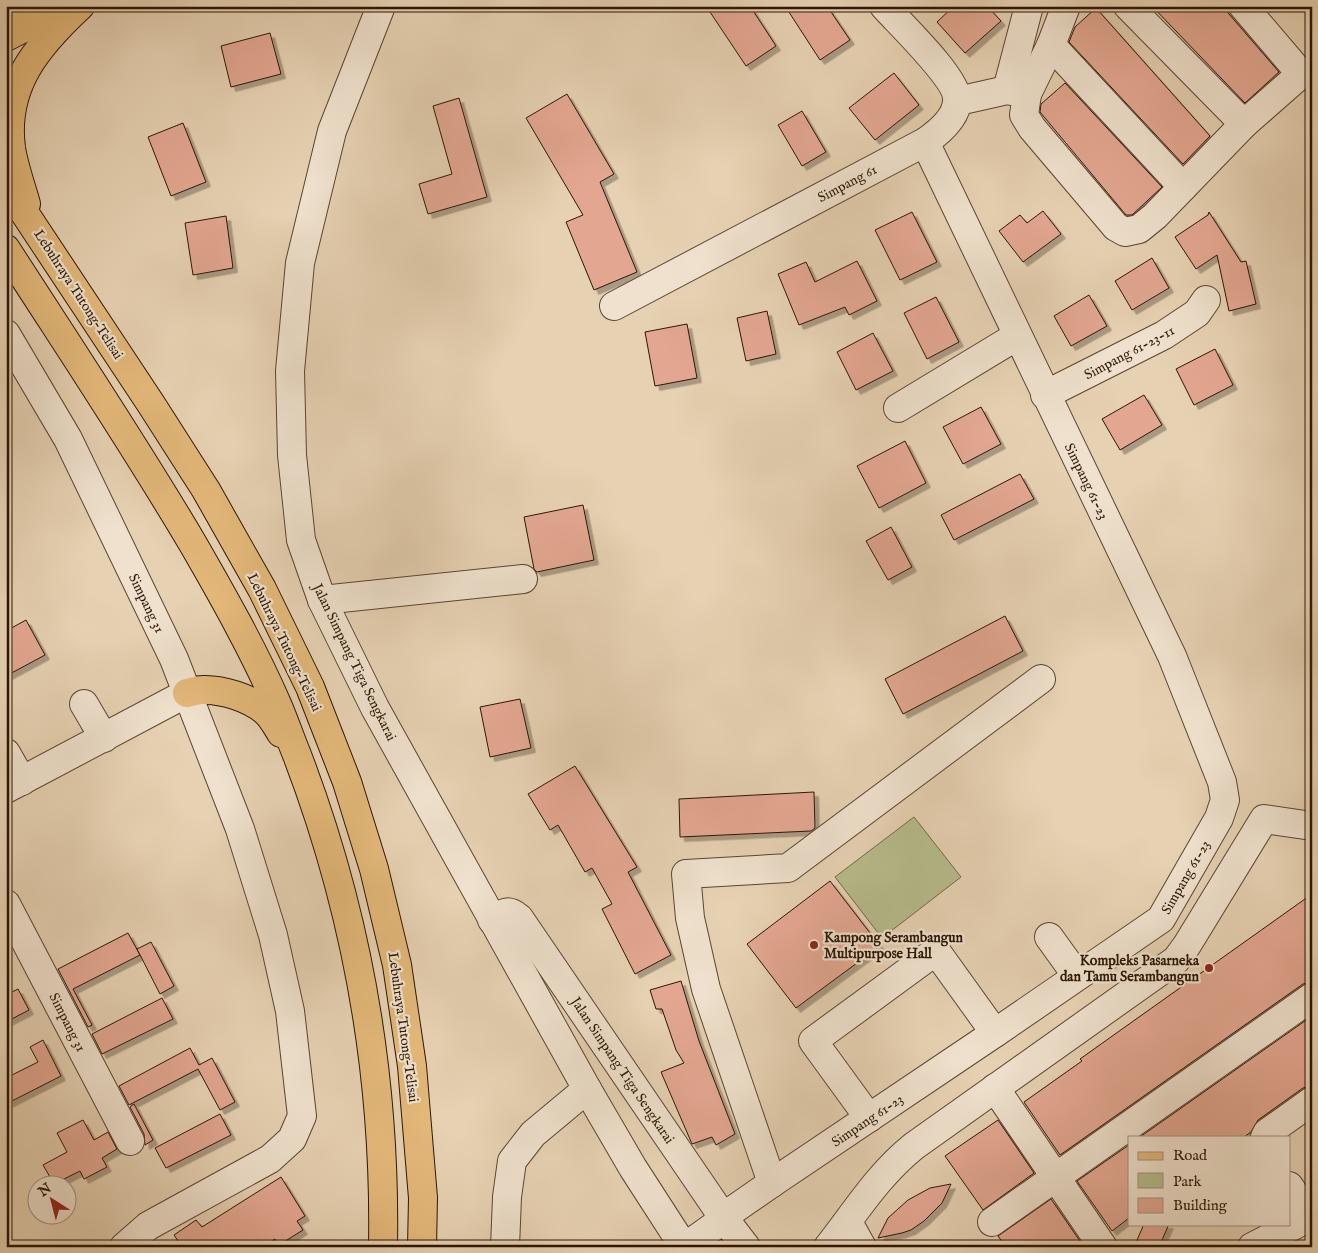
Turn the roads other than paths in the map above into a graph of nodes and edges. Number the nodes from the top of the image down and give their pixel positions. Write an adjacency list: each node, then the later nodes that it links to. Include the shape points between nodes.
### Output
1 (80, 6): 18 (main road, via 34,54 19,80 12,109 9,126 11,150)
2 (381, 6): 27 (street, Jalan Simpang Tiga Sengkarai, via 332,131 300,263 290,371 292,455 301,540)
3 (884, 6): 13 (street, via 947,76)
4 (1029, 6): 12 (street)
5 (1066, 6): 11 (street)
6 (1128, 6): 14 (street)
7 (1243, 6): 14 (street, via 1301,74)
8 (59, 10): 9 (main road); 10 (main road)
9 (6, 20)
10 (6, 37)
11 (1051, 45): 12 (street); 17 (street)
12 (1017, 92): 13 (street); 17 (street, via 1032,128 1116,227 1124,232 1139,229)
13 (958, 101): 15 (street, Simpang 61, via 941,131)
14 (1244, 124): 17 (street)
15 (925, 142): 21 (street, Simpang 61); 23 (street, Simpang 61-23)
16 (6, 185): 18 (main road, Lebuhraya Tutong–Telisai)
17 (1183, 187)
18 (32, 222): 57 (main road, Lebuhraya Tutong–Telisai, via 206,490 262,589 310,688 347,782 374,869 397,966 412,1066 423,1198)
19 (6, 249): 34 (main road, via 123,429 229,606 277,704)
20 (1206, 300): 24 (street, Simpang 61-23-11, via 1196,313 1164,335)
21 (614, 306)
22 (6, 334): 29 (street, Simpang 31, via 68,439 174,658)
23 (1017, 336): 24 (street, Simpang 61-23); 25 (street)
24 (1045, 395): 39 (street, Simpang 61-23, via 1172,656 1222,782 1225,800 1219,818 1161,919)
25 (898, 408)
26 (523, 579): 27 (street)
27 (322, 600): 37 (street, Jalan Simpang Tiga Sengkarai, via 375,708)
28 (1041, 679): 49 (street, via 788,868 686,874 690,918 706,988)
29 (187, 693): 31 (street); 34 (main road, via 202,690 230,694 251,701 264,710 282,734); 55 (street, Simpang 31, via 240,829 273,935 290,1011 302,1116 292,1139 270,1160 148,1226)
30 (84, 704): 31 (street)
31 (104, 738): 33 (street)
32 (6, 753): 33 (street)
33 (14, 785)
34 (313, 797): 56 (main road, via 339,881 361,975 375,1072 384,1198)
35 (1312, 826): 42 (street, via 1264,819 1176,960)
36 (6, 904): 47 (street, Simpang 31)
37 (492, 920): 43 (street, Jalan Simpang Tiga Sengkarai); 52 (street, Jalan Simpang Tiga Sengkarai, via 506,912 512,912 519,918)
38 (1049, 937): 39 (street)
39 (1077, 976): 41 (street, Simpang 61-23)
40 (1312, 998): 48 (street)
41 (995, 1033): 45 (street, Simpang 61-23); 45 (street, via 936,951 813,1041)
42 (995, 1088): 48 (street); 53 (street, via 895,1161)
43 (587, 1089): 58 (street, via 533,1134 512,1161); 59 (street, Jalan Simpang Tiga Sengkarai, via 633,1168)
44 (1312, 1101): 46 (street)
45 (869, 1118): 49 (street, Simpang 61-23)
46 (1266, 1136)
47 (130, 1141)
48 (1056, 1177): 54 (street); 63 (street)
49 (772, 1183): 52 (street, Simpang 61-23)
50 (1290, 1187): 51 (street)
51 (1311, 1216): 64 (street)
52 (723, 1217): 59 (street, Simpang 61-23); 60 (street, Jalan Simpang Tiga Sengkarai)
53 (848, 1222): 61 (street); 62 (street)
54 (992, 1222)
55 (124, 1247)
56 (383, 1247)
57 (422, 1247)
58 (505, 1247)
59 (685, 1247)
60 (746, 1247)
61 (828, 1247)
62 (862, 1247)
63 (1103, 1247)
64 (1252, 1247)

